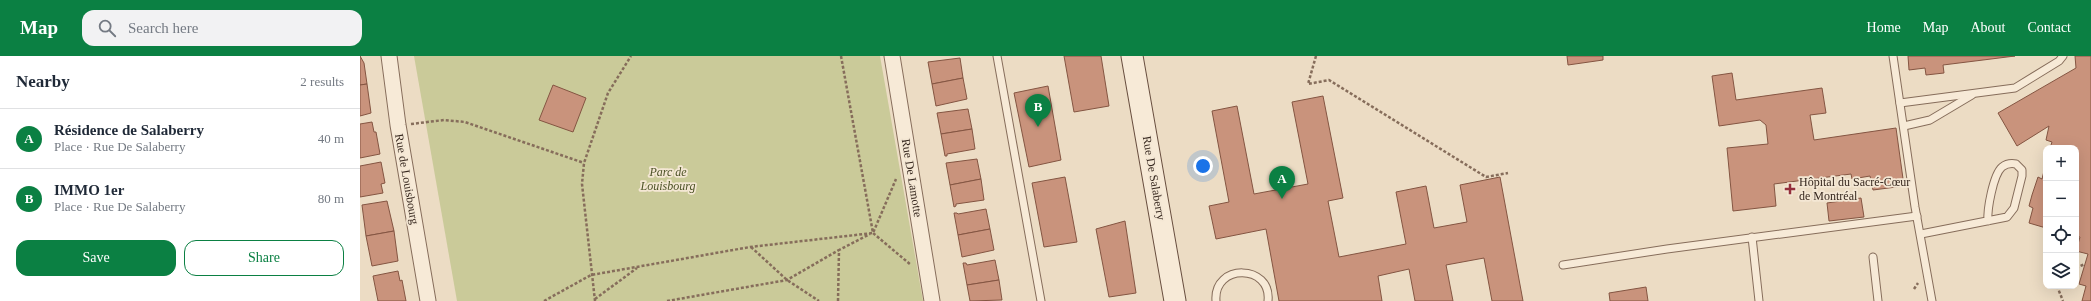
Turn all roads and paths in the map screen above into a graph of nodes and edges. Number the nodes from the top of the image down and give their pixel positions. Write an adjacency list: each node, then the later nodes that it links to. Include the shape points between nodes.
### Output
1 (389, 56): 12 (street, Rue de Louisbourg)
2 (631, 56): 15 (path, via 608,93)
3 (841, 56): 19 (path)
4 (892, 56): 14 (street, Rue De Lamotte)
5 (997, 56): 40 (lane)
6 (1132, 56): 41 (main road, Rue De Salaberry)
7 (1316, 56): 16 (path, via 1308,84 1329,80 1486,177)
8 (1893, 56): 11 (lane)
9 (2063, 56): 10 (lane, via 2015,88)
10 (1976, 93): 11 (lane); 13 (lane, via 1930,120)
11 (1900, 103): 13 (lane)
12 (398, 125): 15 (path, via 444,120 464,122); 34 (street, Rue de Louisbourg)
13 (1904, 126): 17 (lane)
14 (908, 153): 19 (path); 30 (street, Rue De Lamotte)
15 (584, 163): 29 (path, via 582,184)
16 (1508, 173)
17 (1917, 216): 20 (lane); 21 (lane)
18 (1988, 222): 18 (lane, via 2007,217 2011,213 2022,176 2022,170 2016,164 2007,165 1998,172 1987,210); 20 (lane)
19 (873, 233): 22 (path); 23 (path); 30 (path)
20 (1921, 234): 46 (lane)
21 (1752, 237): 26 (lane); 44 (lane)
22 (750, 247): 27 (path); 31 (path)
23 (839, 250): 31 (path); 38 (path)
24 (1873, 257): 45 (lane)
25 (2085, 264): 28 (path)
26 (1562, 265)
27 (639, 266): 29 (path); 33 (path)
28 (2079, 267)
29 (591, 275): 33 (path); 35 (path)
30 (928, 279): 39 (street, Rue De Lamotte)
31 (787, 280): 36 (path); 37 (path)
32 (2059, 289): 47 (path)
33 (595, 300)
34 (428, 301)
35 (544, 301)
36 (667, 301)
37 (819, 301)
38 (838, 301)
39 (932, 301)
40 (1041, 301)
41 (1175, 301)
42 (1216, 301): 43 (lane, via 1218,288 1223,281 1229,276 1246,272 1261,281 1266,288)
43 (1268, 301)
44 (1759, 301)
45 (1878, 301)
46 (1932, 301)
47 (2063, 301)

